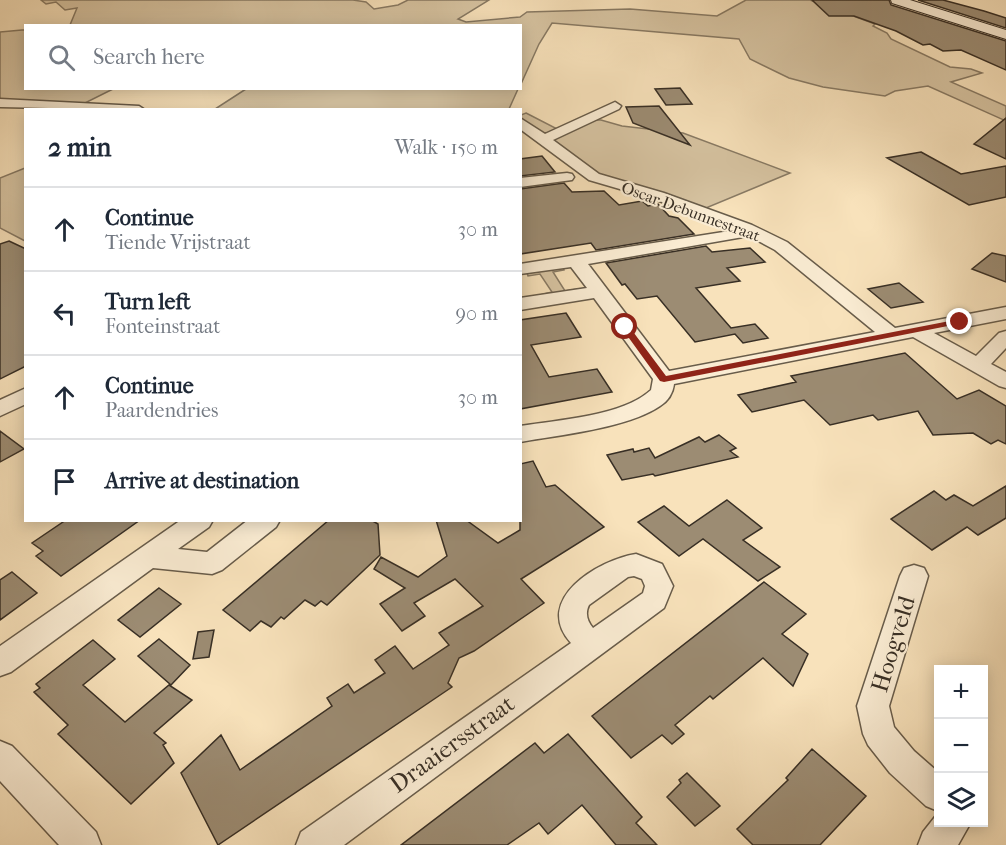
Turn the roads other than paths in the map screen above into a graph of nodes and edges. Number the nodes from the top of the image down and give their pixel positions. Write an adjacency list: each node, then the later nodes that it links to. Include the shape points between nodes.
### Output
1 (897, 0): 2 (main road)
2 (1006, 35)
3 (0, 103): 5 (street)
4 (615, 106): 7 (street)
5 (99, 108)
6 (522, 124): 7 (street, Oscar Debunnestraat)
7 (543, 140): 17 (street, Oscar Debunnestraat, via 594,177 746,228 781,246)
8 (567, 177): 9 (street)
9 (522, 183)
10 (741, 234): 11 (street)
11 (576, 261): 12 (street); 13 (street)
12 (522, 269)
13 (599, 292): 14 (street); 20 (street)
14 (524, 298)
15 (1006, 313): 16 (street)
16 (915, 330): 17 (street); 19 (street)
17 (891, 335): 20 (street)
18 (1006, 337): 19 (street)
19 (978, 365): 21 (street)
20 (664, 379): 24 (street, via 662,392 651,403 617,416)
21 (1006, 381)
22 (24, 396): 23 (street)
23 (0, 409)
24 (522, 434)
25 (197, 522): 27 (street)
26 (264, 522): 27 (street, via 212,563)
27 (149, 557): 30 (street)
28 (914, 576): 32 (street, Hoogveld, via 873,706 879,734 902,762)
29 (590, 644): 35 (street, Draaiersstraat)
30 (0, 663)
31 (0, 757): 34 (street)
32 (934, 790)
33 (950, 827): 36 (street)
34 (83, 845)
35 (314, 845)
36 (936, 845)

